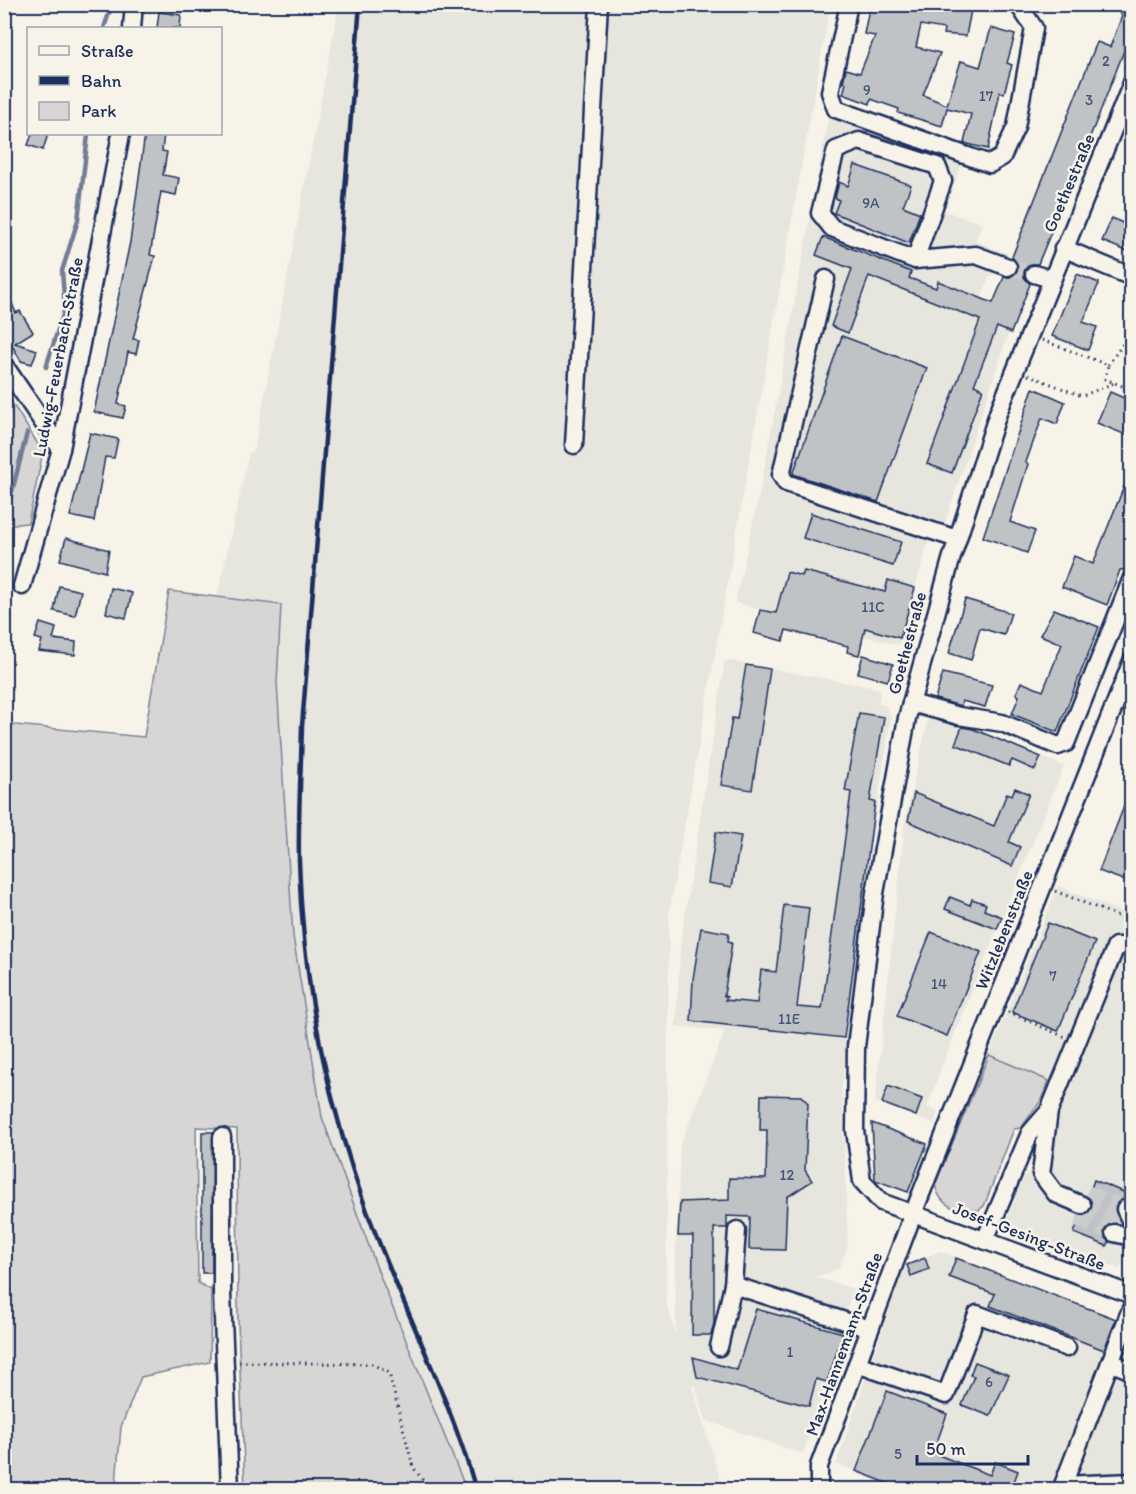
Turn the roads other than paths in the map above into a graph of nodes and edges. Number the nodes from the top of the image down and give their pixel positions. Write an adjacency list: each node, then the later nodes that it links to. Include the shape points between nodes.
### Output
1 (134, 4): 5 (street)
2 (599, 4): 16 (street)
3 (849, 4): 4 (street, via 830,92 836,109 990,164 1002,157 1016,127 1034,28)
4 (1018, 4)
5 (132, 27)
6 (1131, 83): 8 (street, Goethestraße)
7 (121, 135): 17 (street, Ludwig-Feuerbach-Straße)
8 (1063, 248): 12 (street); 14 (street, Goethestraße)
9 (915, 260): 9 (street, via 832,228 820,213 836,150 859,141 937,166 943,181); 10 (street, via 975,255)
10 (1008, 267)
11 (1034, 274): 14 (street)
12 (1131, 277)
13 (826, 279): 18 (street, via 781,475 786,483)
14 (1051, 279): 18 (street, Goethestraße)
15 (4, 365): 17 (street)
16 (574, 445)
17 (61, 449): 20 (street, Ludwig-Feuerbach-Straße)
18 (957, 539): 22 (street, Goethestraße)
19 (1131, 578): 22 (street, via 1066,743 1058,746 1002,723)
20 (22, 586)
21 (1131, 661): 27 (street, Witzlebenstraße)
22 (911, 703): 27 (street, Goethestraße, via 875,893 856,1047 855,1131 862,1181 881,1202)
23 (1131, 946): 24 (street, via 1116,946)
24 (1049, 1111): 26 (street, via 1041,1174 1056,1194); 31 (street, via 1030,1133)
25 (222, 1137): 41 (street, via 222,1294)
26 (1082, 1206)
27 (913, 1214): 31 (street, Josef-Gesing-Straße); 34 (street, Max-Hannemann-Straße)
28 (1124, 1224): 30 (street)
29 (737, 1230): 32 (street)
30 (1131, 1237)
31 (985, 1240): 33 (street, Josef-Gesing-Straße)
32 (734, 1285): 34 (street); 35 (street)
33 (1131, 1296): 37 (street)
34 (870, 1329): 38 (street, Max-Hannemann-Straße)
35 (719, 1347)
36 (1067, 1348): 38 (street, via 977,1314 946,1395)
37 (1110, 1362): 39 (street); 40 (street, via 1063,1485)
38 (857, 1364): 42 (street, Max-Hannemann-Straße, via 819,1466)
39 (1131, 1371)
40 (1131, 1482)
41 (230, 1490)
42 (819, 1490)

